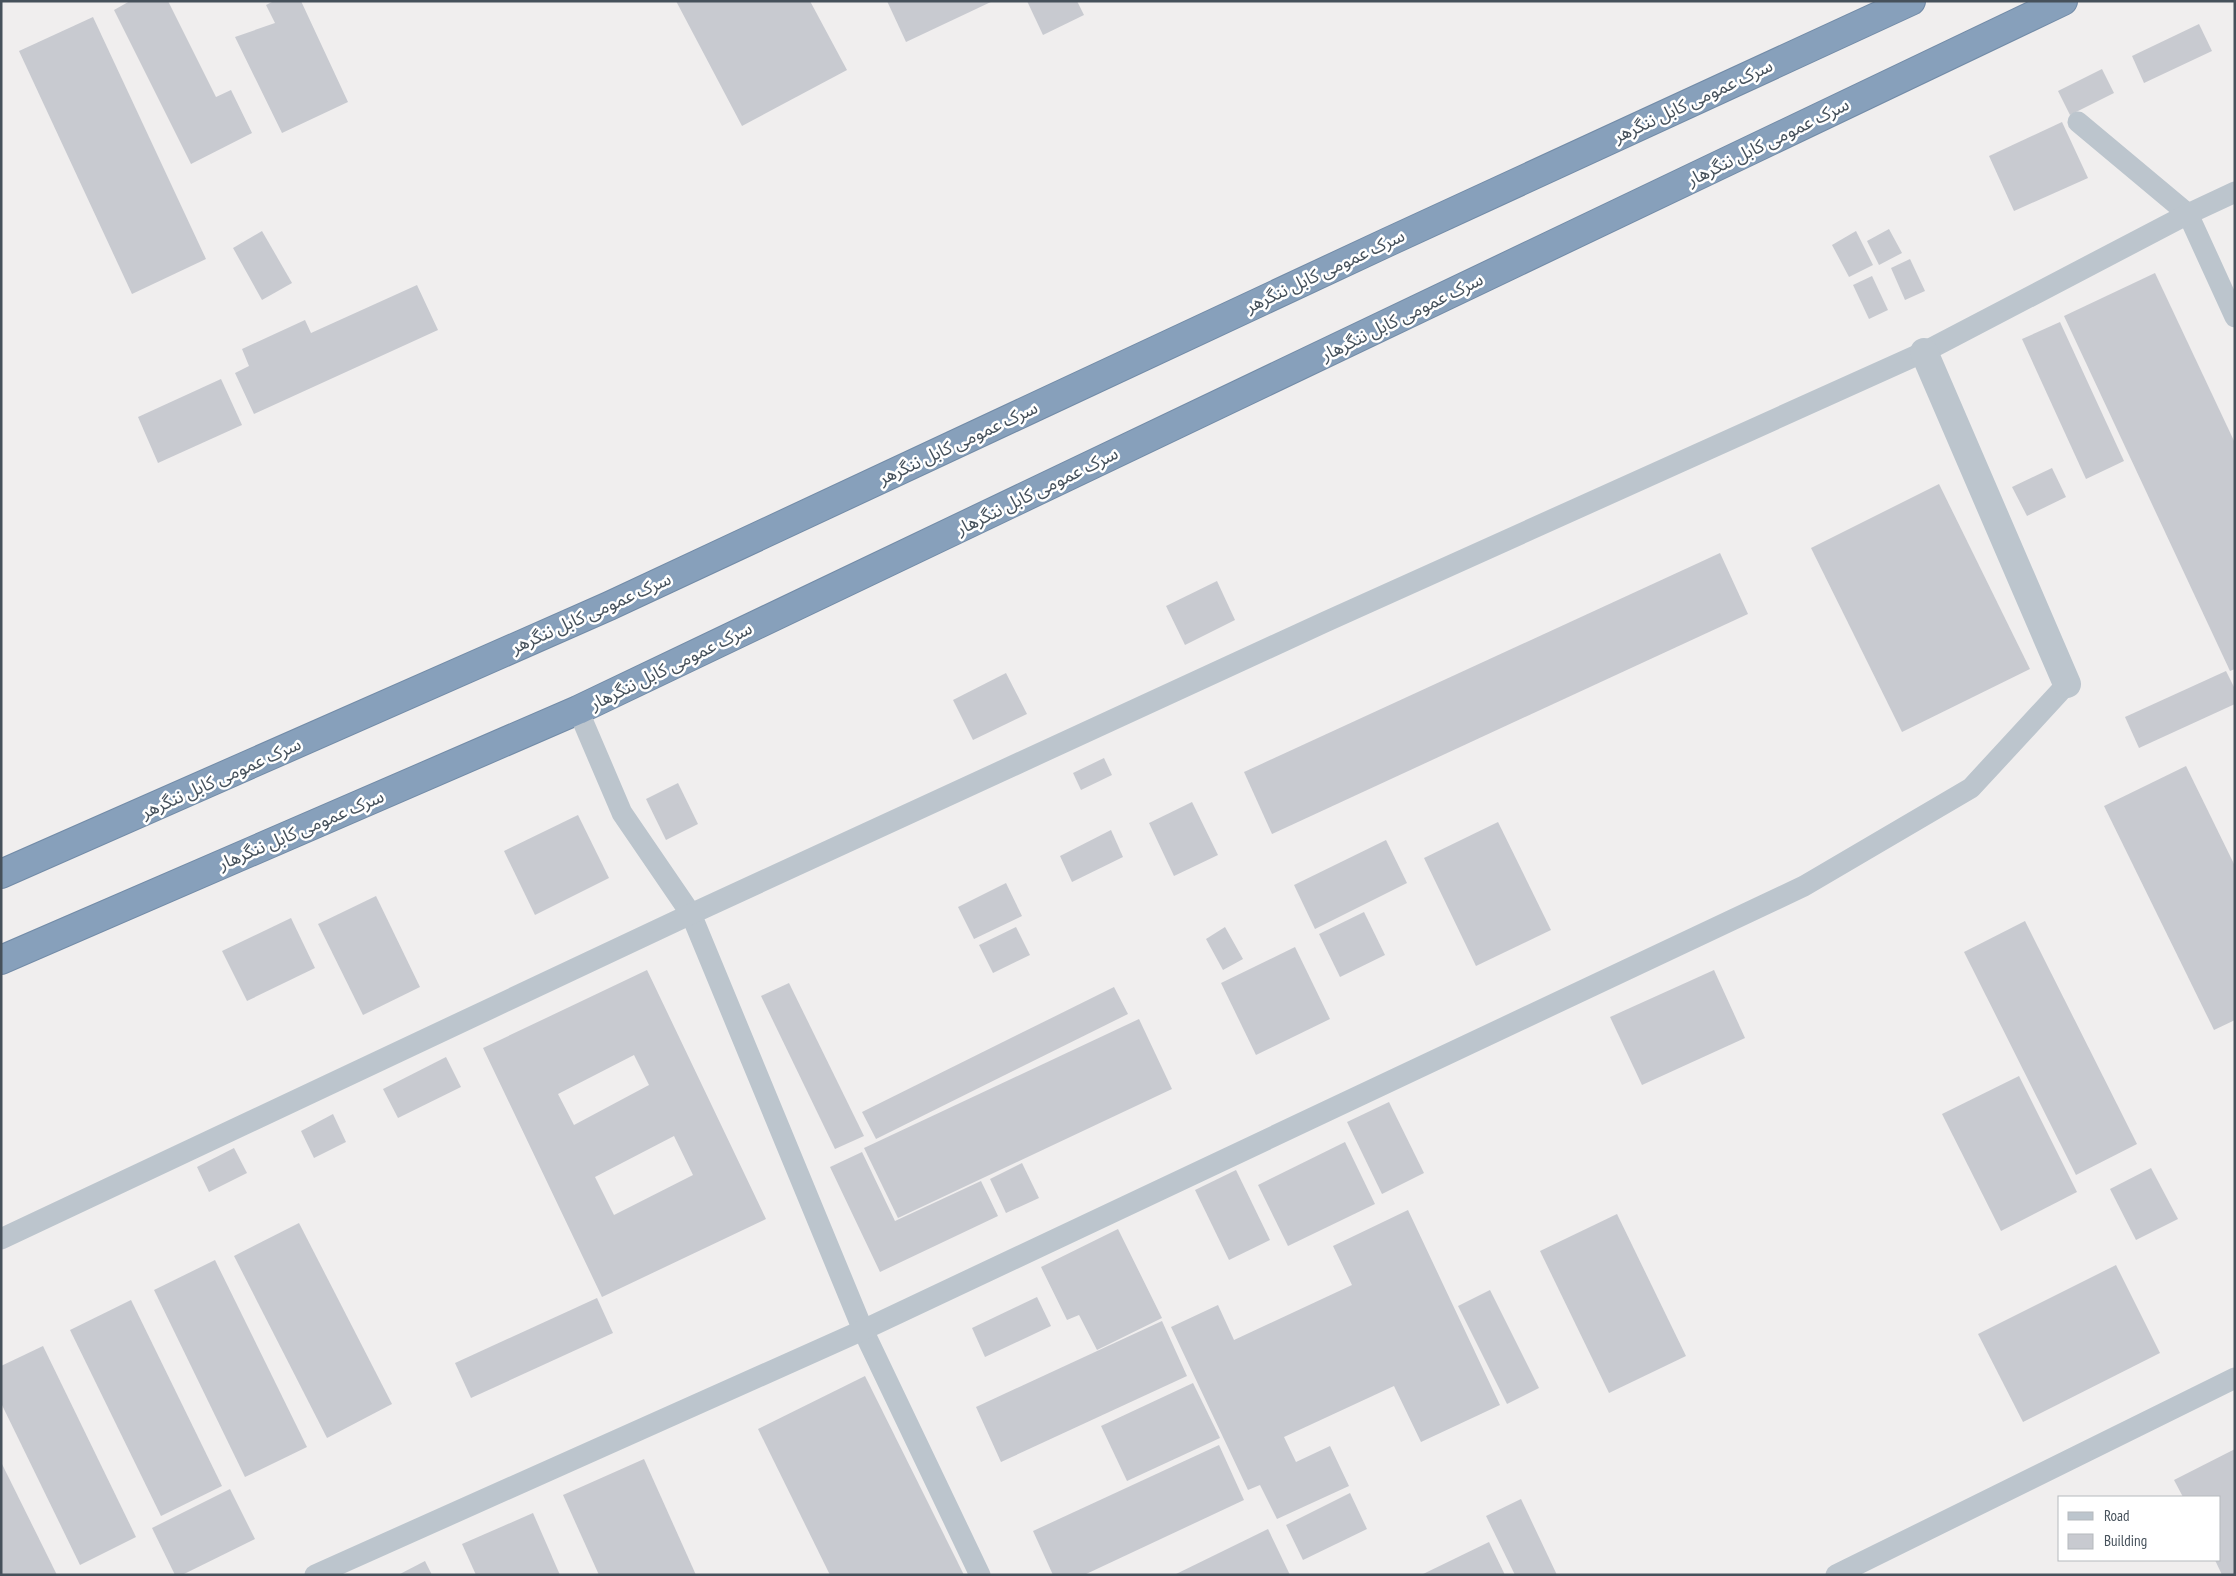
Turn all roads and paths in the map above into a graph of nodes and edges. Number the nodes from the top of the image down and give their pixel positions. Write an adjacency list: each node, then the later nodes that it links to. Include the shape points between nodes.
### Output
1 (1911, 1): 10 (highway, سرک عمومی کابل ننگرهر, via 609,606)
2 (2063, 1): 9 (highway, سرک عمومی کابل ننگرهار)
3 (2078, 122): 5 (lane)
4 (2235, 192): 5 (lane)
5 (2188, 214): 6 (lane); 7 (lane)
6 (2235, 317)
7 (1924, 352): 8 (street); 11 (lane, via 1316,626)
8 (2067, 684): 14 (lane, via 1971,788 1804,886)
9 (578, 710): 11 (lane, via 622,813); 12 (highway, سرک عمومی کابل ننگرهار)
10 (1, 874)
11 (691, 914): 13 (lane); 14 (lane)
12 (1, 960)
13 (1, 1239)
14 (863, 1330): 16 (lane); 17 (lane)
15 (2235, 1378): 18 (lane)
16 (314, 1575)
17 (980, 1575)
18 (1836, 1575)

